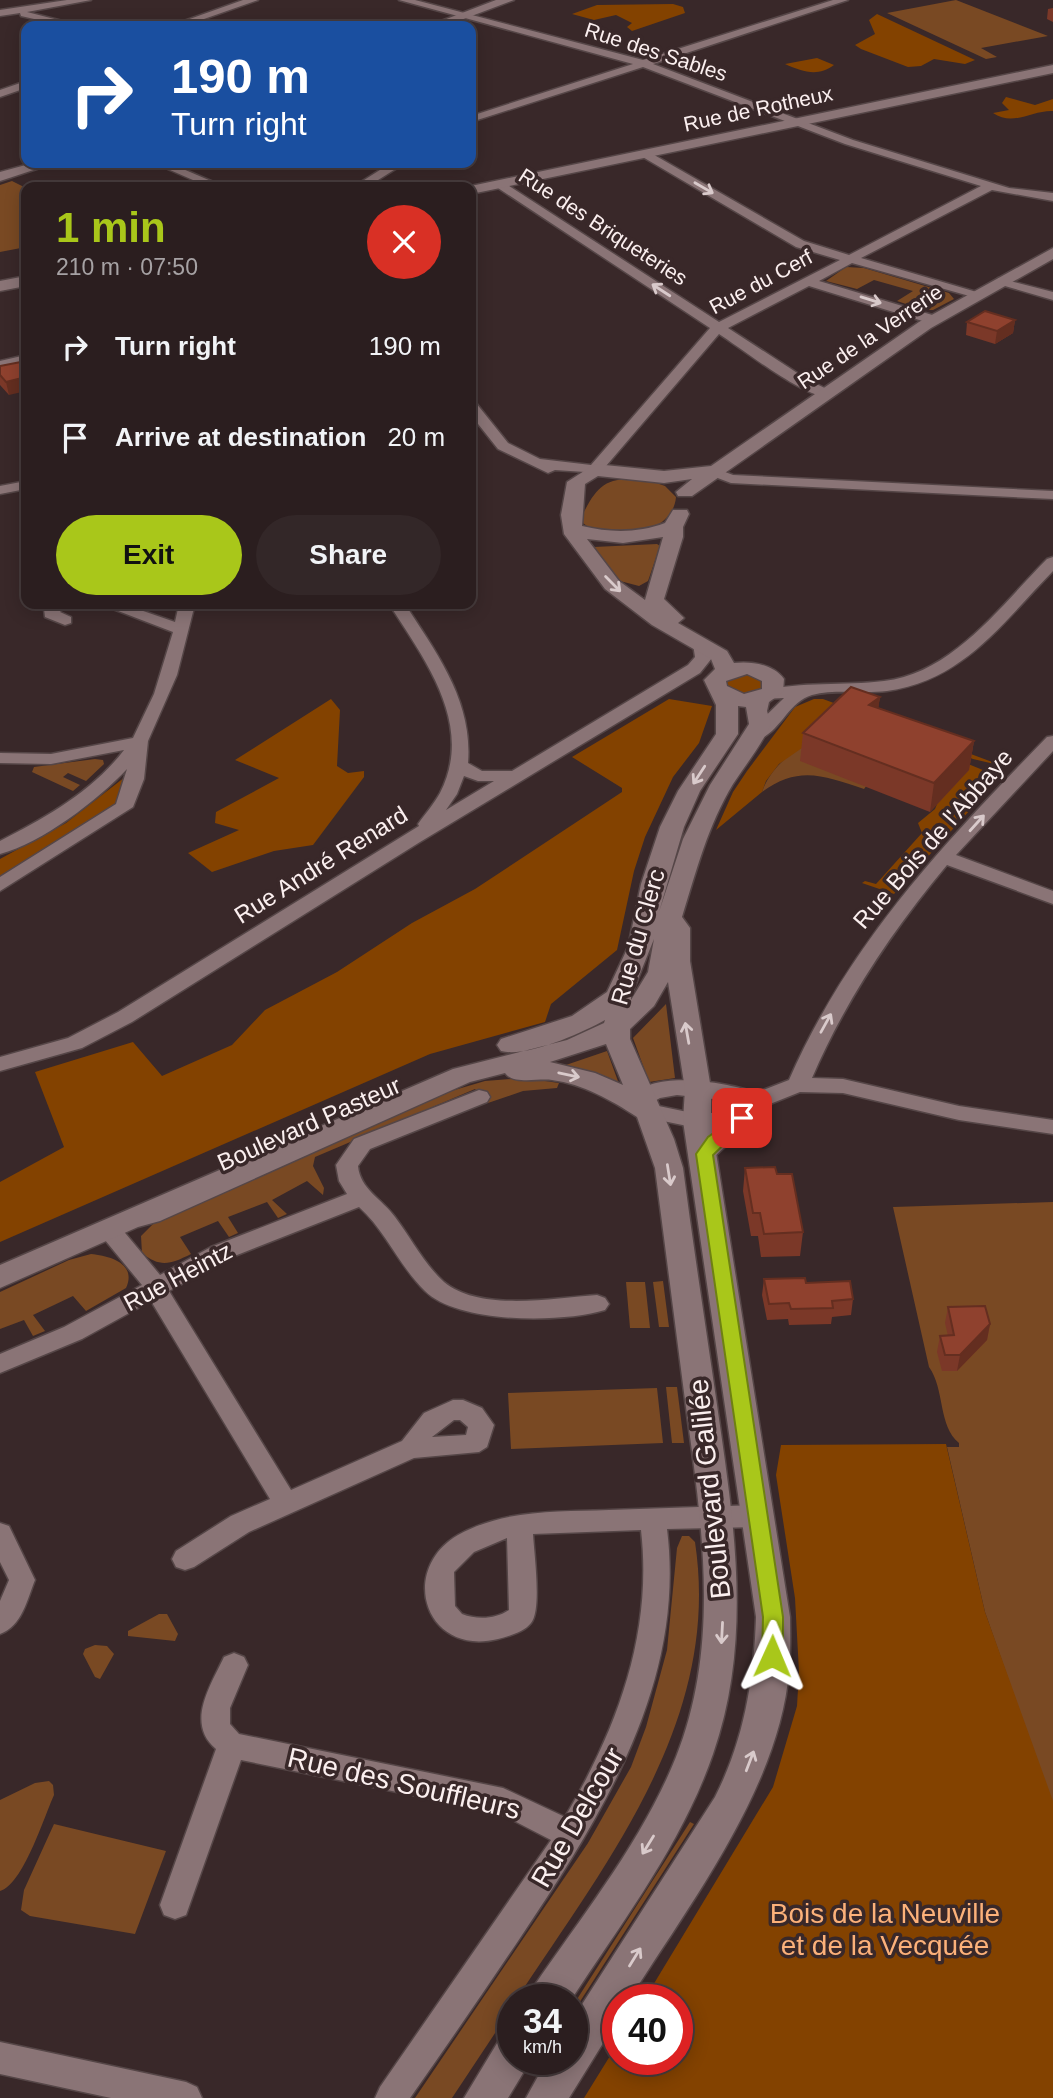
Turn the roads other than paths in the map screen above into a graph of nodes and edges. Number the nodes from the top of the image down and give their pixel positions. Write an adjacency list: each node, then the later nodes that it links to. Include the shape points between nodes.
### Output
1 (86, 0): 6 (street)
2 (253, 0): 11 (street)
3 (404, 0): 9 (street, Rue des Sables)
4 (508, 0): 9 (street)
5 (843, 0): 13 (street)
6 (40, 3): 7 (street)
7 (15, 11): 8 (street); 10 (street)
8 (0, 16)
9 (463, 16): 12 (street); 13 (street, Rue des Sables)
10 (56, 21)
11 (190, 21)
12 (448, 21)
13 (641, 63): 17 (street); 18 (street, Rue des Sables)
14 (1053, 69): 18 (street, Rue de Rotheux)
15 (21, 86): 16 (street)
16 (0, 94)
17 (476, 117)
18 (797, 122): 19 (street, Rue de Rotheux); 27 (street, Rue des Sables)
19 (645, 154): 26 (street, Rue de Rotheux); 31 (street, one-way to 31, via 800,244)
20 (31, 168): 23 (street)
21 (172, 168): 24 (street)
22 (391, 168): 25 (street)
23 (0, 177)
24 (207, 182)
25 (367, 182)
26 (499, 184): 28 (street, Rue de Rotheux); 39 (street, Rue des Briqueteries, one-way to 26)
27 (991, 186): 29 (street, Rue des Sables); 31 (street, Rue du Cerf)
28 (476, 189)
29 (1053, 198)
30 (1053, 253): 33 (street, Rue de la Verrerie)
31 (842, 262): 32 (street, Rue du Cerf); 36 (street)
32 (807, 281): 38 (street, one-way to 38); 39 (street, Rue du Cerf)
33 (1002, 281): 36 (street, Rue de la Verrerie); 37 (street)
34 (21, 282): 35 (street)
35 (0, 286)
36 (975, 296): 38 (street, Rue de la Verrerie)
37 (1053, 296)
38 (934, 320): 42 (street, Rue de la Verrerie)
39 (718, 328): 42 (street, Rue des Briqueteries); 47 (street, Rue du Cerf)
40 (21, 360): 41 (street)
41 (0, 365)
42 (826, 394): 48 (street, Rue de la Verrerie)
43 (476, 416): 45 (street)
44 (476, 435): 45 (street)
45 (495, 438): 46 (street, via 510,452)
46 (536, 463): 47 (street); 50 (street)
47 (595, 470): 49 (street); 50 (street)
48 (715, 474): 49 (street); 49 (street); 53 (street); 54 (street)
49 (664, 477)
50 (576, 482): 55 (street)
51 (21, 486): 52 (street)
52 (0, 490)
53 (1053, 495)
54 (673, 527): 55 (street, via 624,539); 60 (street, via 654,599)
55 (573, 529): 60 (street, one-way to 60, via 612,585)
56 (1053, 562): 67 (street, via 946,667 887,688)
57 (122, 609): 61 (street)
58 (186, 609): 61 (street)
59 (400, 609): 72 (street, via 457,704)
60 (675, 625): 62 (street); 63 (street, via 728,651)
61 (182, 630): 69 (street)
62 (701, 644): 63 (street, via 724,659); 64 (street, Rue André Renard, via 705,653 701,664)
63 (727, 679): 64 (street, Rue André Renard); 65 (street, Rue André Renard); 66 (street, via 739,699); 66 (street, via 763,672); 80 (street, Rue du Clerc, one-way to 80, via 727,734 689,791 664,845 640,947)
64 (676, 680): 65 (street, Rue André Renard)
65 (659, 688): 73 (street, Rue André Renard)
66 (767, 691): 67 (street); 68 (street, Rue du Clerc, via 756,711 760,724)
67 (812, 691): 68 (street, via 793,697 769,727)
68 (754, 736): 79 (street, Rue du Clerc, via 707,810)
69 (140, 741): 71 (street, via 51,759); 75 (street, via 90,791 40,827); 77 (street, via 135,779 124,807)
70 (1053, 741): 76 (street, Rue Bois de l'Abbaye, one-way to 70)
71 (0, 758)
72 (460, 766): 73 (street, via 487,778); 74 (street, via 449,796)
73 (518, 775): 74 (street, Rue André Renard)
74 (414, 838): 83 (street, Rue André Renard, via 90,1038)
75 (0, 848)
76 (944, 858): 78 (street); 86 (street, Rue Bois de l'Abbaye, one-way to 76, via 811,1050 857,968)
77 (0, 885)
78 (1053, 898)
79 (670, 918): 81 (street, Rue du Clerc, via 678,928); 82 (street, Rue du Clerc, via 665,953 653,987 632,1015)
80 (618, 996): 82 (street, Rue du Clerc); 96 (street, Boulevard Pasteur, via 576,1026 441,1066)
81 (682, 997): 84 (street, Boulevard Galilée, one-way to 81)
82 (615, 1028): 85 (street, Boulevard Pasteur, via 575,1047 461,1074); 89 (street, Boulevard Galilée)
83 (0, 1064)
84 (696, 1079): 88 (street); 89 (street, via 650,1093); 91 (street, Boulevard Galilée)
85 (453, 1080): 89 (street, Boulevard Pasteur, one-way to 89, via 526,1069 604,1086); 95 (street, Boulevard Pasteur, via 150,1214)
86 (798, 1085): 88 (street); 92 (street, via 844,1086 959,1113)
87 (479, 1097): 94 (street, via 362,1144 346,1165)
88 (748, 1098): 90 (street, via 752,1113)
89 (645, 1105): 91 (street); 103 (street, Boulevard Galilée, one-way to 103, via 669,1168)
90 (742, 1118): 91 (street); 93 (street)
91 (697, 1121): 93 (street, Boulevard Galilée)
92 (1053, 1127)
93 (704, 1154): 104 (street, Boulevard Galilée)
94 (360, 1198): 98 (street, Rue Heintz, via 219,1253); 99 (street, via 380,1213 422,1273 451,1301 475,1306)
95 (108, 1228): 97 (street, Boulevard Pasteur); 98 (street, via 144,1269)
96 (0, 1261)
97 (0, 1277)
98 (154, 1290): 100 (street, Rue Heintz, via 59,1340); 102 (street)
99 (597, 1304)
100 (0, 1364)
101 (411, 1448): 102 (street)
102 (286, 1504): 108 (street, via 240,1524)
103 (715, 1516): 104 (street); 105 (street); 114 (street, Boulevard Galilée, one-way to 114, via 722,1640 698,1745 664,1819)
104 (758, 1516): 115 (street, Boulevard Galilée, one-way to 104, via 728,1809 756,1745 772,1671 773,1629)
105 (653, 1519): 106 (street); 112 (street, Rue Delcour, via 658,1581 642,1681 609,1771)
106 (520, 1524)
107 (0, 1534): 109 (street, via 22,1580)
108 (185, 1559)
109 (0, 1622)
110 (234, 1665): 111 (street, via 213,1717 219,1736)
111 (232, 1745): 112 (street, Rue des Souffleurs, via 503,1801); 113 (street)
112 (571, 1835): 120 (street, Rue Delcour)
113 (175, 1905)
114 (558, 1984)
115 (588, 2031)
116 (0, 2058): 119 (street)
117 (499, 2075): 121 (street)
118 (560, 2075): 122 (street, Boulevard Galilée)
119 (186, 2098)
120 (391, 2098)
121 (484, 2098)
122 (546, 2098)

